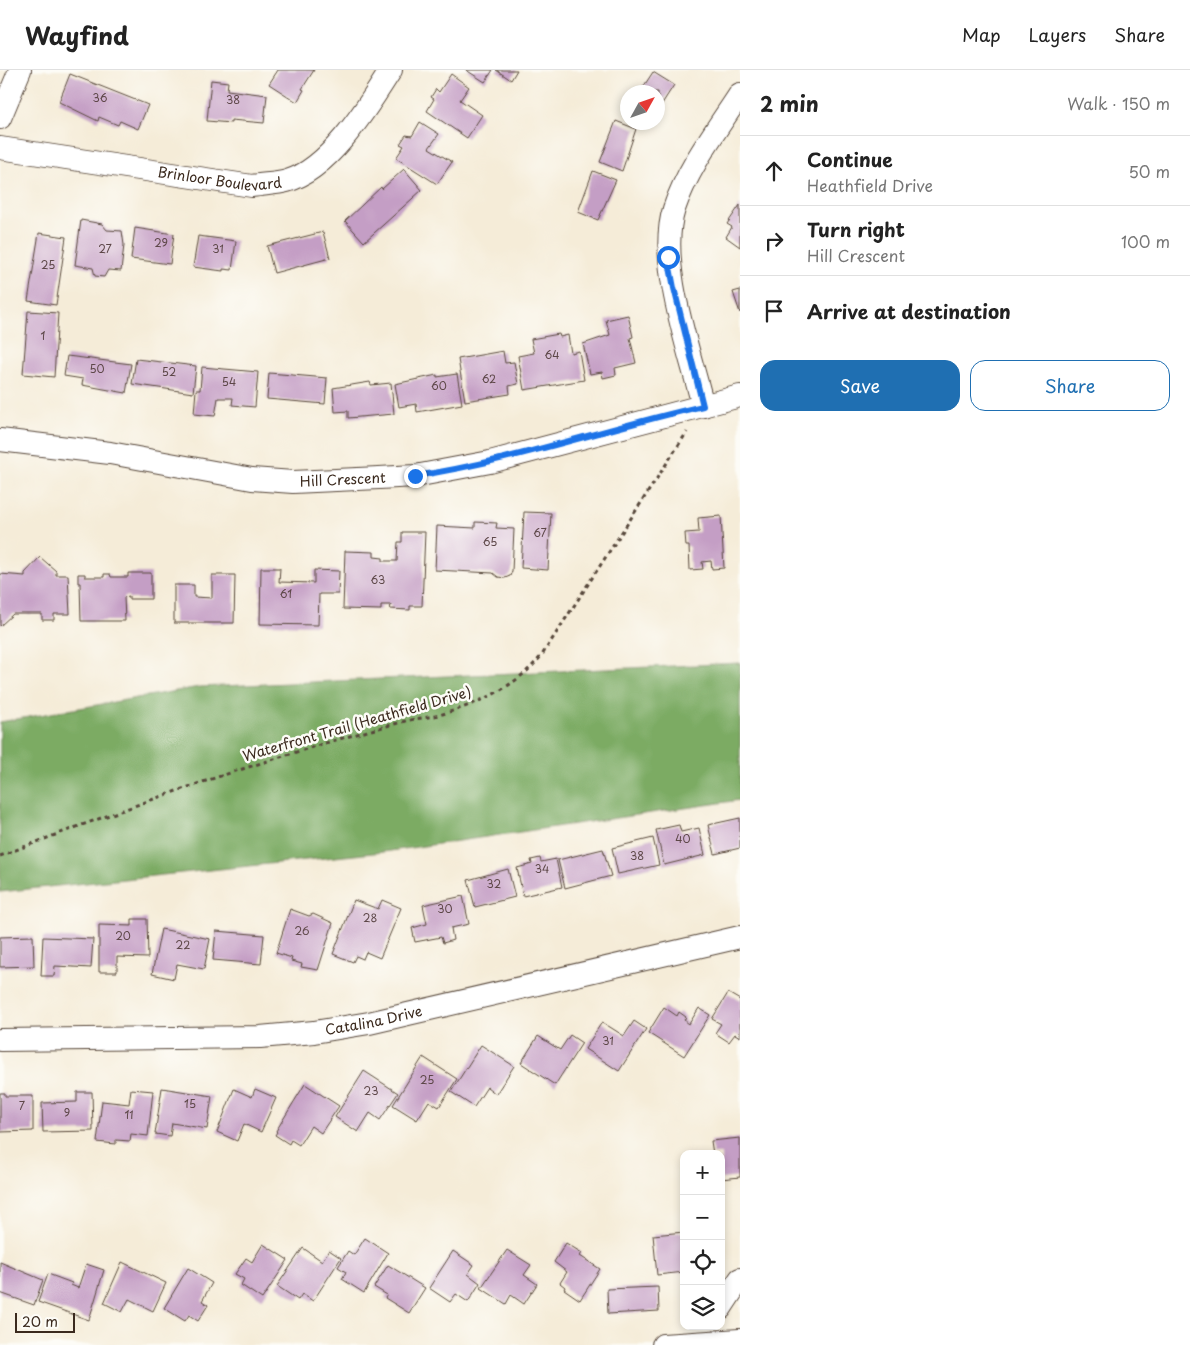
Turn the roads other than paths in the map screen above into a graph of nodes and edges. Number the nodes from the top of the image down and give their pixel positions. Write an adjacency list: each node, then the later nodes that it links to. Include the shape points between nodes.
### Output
1 (20, 70): 4 (street)
2 (390, 70): 5 (street, Brinloor Boulevard, via 353,128 310,171 287,181 252,186)
3 (740, 94): 7 (street, via 682,188 668,238 674,288)
4 (0, 118)
5 (0, 148)
6 (740, 396): 7 (street, Hill Crescent)
7 (703, 406): 8 (street, Hill Crescent, via 490,462 415,476 379,478 293,482 252,479 110,453)
8 (0, 440)
9 (740, 937): 10 (street, Catalina Drive, via 368,1023 314,1032 260,1037)
10 (0, 1040)
11 (740, 1279): 12 (street)
12 (725, 1302)
13 (703, 1334): 14 (street); 15 (street)
14 (740, 1340)
15 (663, 1345)

